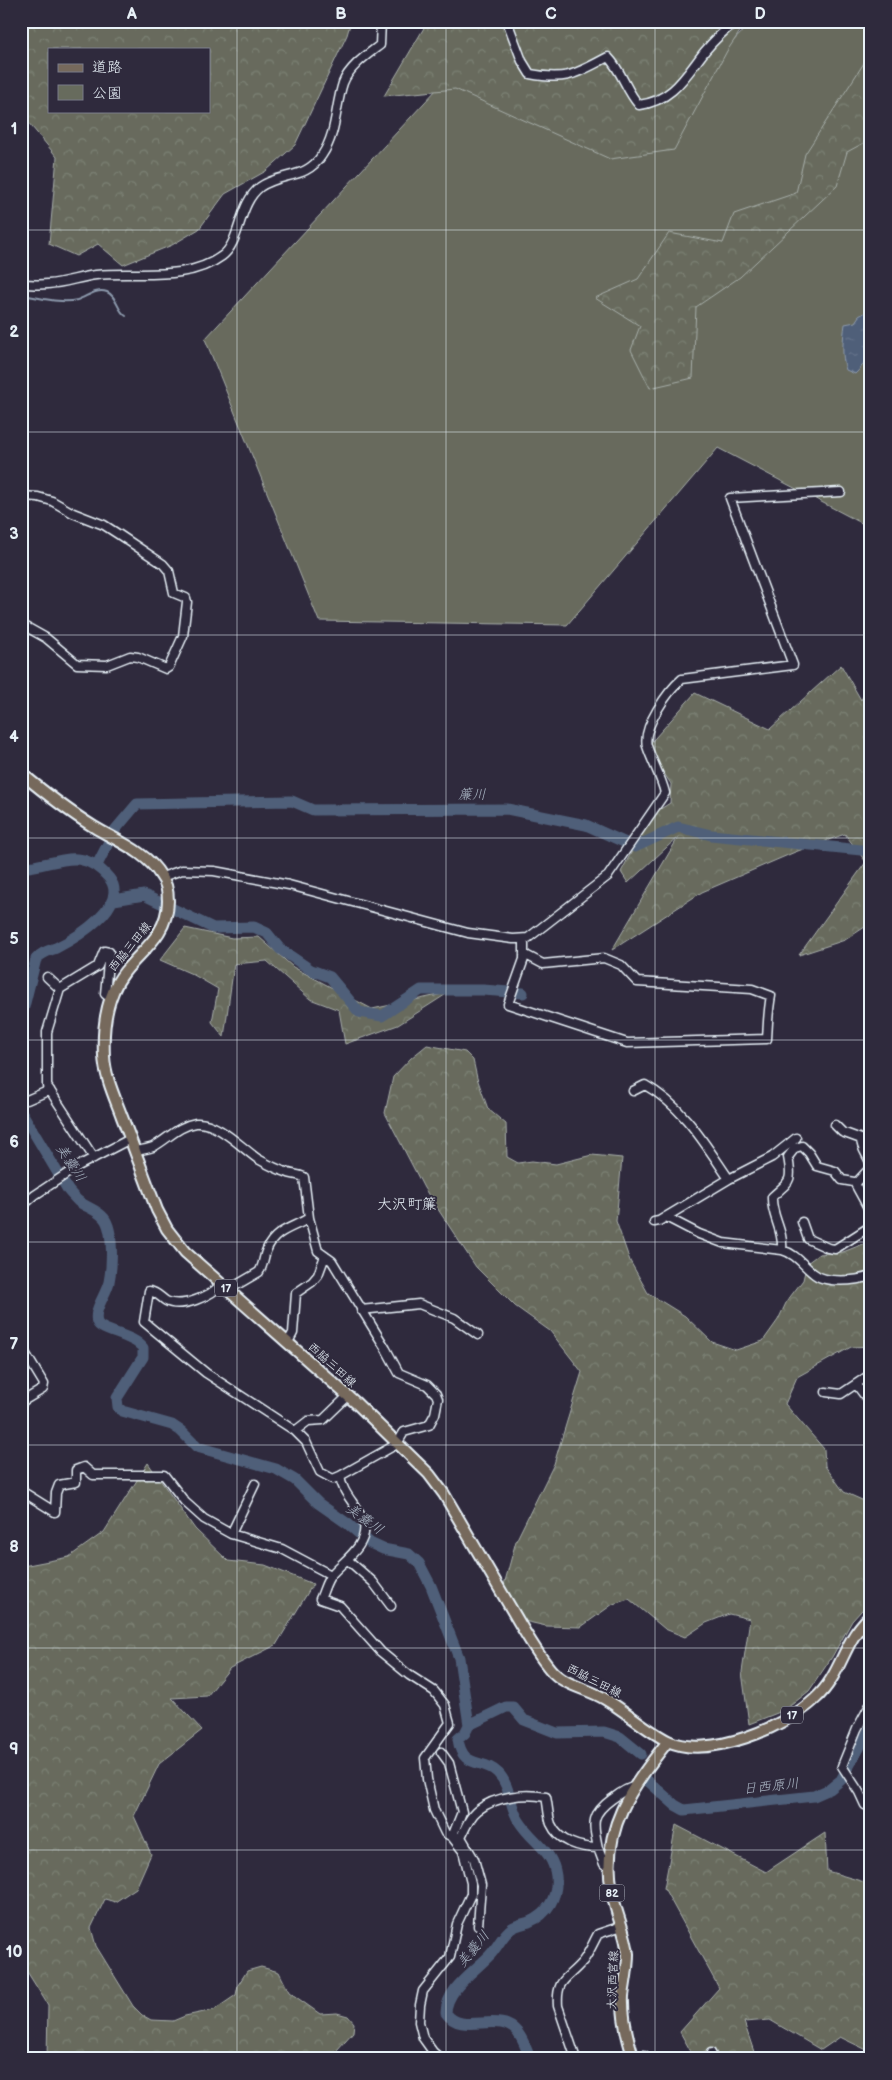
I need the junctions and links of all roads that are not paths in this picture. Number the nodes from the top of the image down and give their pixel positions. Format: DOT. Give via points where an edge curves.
graph roads {
  1 [pos="381,21"];
  2 [pos="507,21"];
  3 [pos="736,21"];
  4 [pos="21,284"];
  5 [pos="841,492"];
  6 [pos="21,496"];
  7 [pos="21,624"];
  8 [pos="21,773"];
  9 [pos="162,877"];
  10 [pos="524,939"];
  11 [pos="96,944"];
  12 [pos="104,951"];
  13 [pos="524,954"];
  14 [pos="48,977"];
  15 [pos="60,989"];
  16 [pos="111,999"];
  17 [pos="50,1090"];
  18 [pos="633,1091"];
  19 [pos="27,1100"];
  20 [pos="835,1125"];
  21 [pos="796,1138"];
  22 [pos="130,1139"];
  23 [pos="861,1139"];
  24 [pos="871,1140"];
  25 [pos="135,1151"];
  26 [pos="94,1158"];
  27 [pos="871,1166"];
  28 [pos="729,1179"];
  29 [pos="854,1182"];
  30 [pos="21,1207"];
  31 [pos="871,1213"];
  32 [pos="666,1217"];
  33 [pos="309,1218"];
  34 [pos="654,1222"];
  35 [pos="802,1222"];
  36 [pos="871,1226"];
  37 [pos="782,1250"];
  38 [pos="324,1256"];
  39 [pos="871,1276"];
  40 [pos="224,1287"];
  41 [pos="361,1310"];
  42 [pos="478,1335"];
  43 [pos="288,1342"];
  44 [pos="21,1346"];
  45 [pos="871,1374"];
  46 [pos="856,1384"];
  47 [pos="826,1392"];
  48 [pos="348,1396"];
  49 [pos="871,1404"];
  50 [pos="21,1405"];
  51 [pos="295,1431"];
  52 [pos="397,1444"];
  53 [pos="340,1476"];
  54 [pos="21,1484"];
  55 [pos="255,1484"];
  56 [pos="231,1534"];
  57 [pos="348,1560"];
  58 [pos="331,1575"];
  59 [pos="392,1606"];
  60 [pos="871,1615"];
  61 [pos="871,1703"];
  62 [pos="668,1741"];
  63 [pos="441,1752"];
  64 [pos="633,1787"];
  65 [pos="865,1805"];
  66 [pos="452,1837"];
  67 [pos="461,1837"];
  68 [pos="598,1848"];
  69 [pos="609,1867"];
  70 [pos="478,1926"];
  71 [pos="622,1926"];
  72 [pos="634,2057"];
  73 [pos="441,2059"];
  74 [pos="576,2059"];
  75 [pos="650,2059"];
  1 -- 4 [label="street" via="380,45 351,69 344,82 337,119 322,155 308,170 272,181 250,197 229,250 222,256 188,271 97,275 47,284"];
  2 -- 3 [label="street" via="530,74 563,78 608,58 615,64 639,105 653,104 666,96"];
  5 -- 10 [label="street" via="730,498 793,666 682,679 675,685 657,711 647,735 647,744 662,777 665,793 608,876"];
  6 -- 7 [label="street" via="38,497 104,525 163,564 170,571 174,592 186,598 187,602 183,636 166,669 130,656 107,665 77,664 46,638"];
  8 -- 9 [label="main road, 西脇三田線 / 17" via="62,806 138,853"];
  9 -- 10 [label="street" via="182,870 214,871 289,885 468,933"];
  9 -- 16 [label="main road, 西脇三田線 / 17" via="168,897 164,926 131,963"];
  10 -- 13 [label="street"];
  11 -- 12 [label="street"];
  12 -- 15 [label="street" via="98,966"];
  12 -- 16 [label="street" via="108,952 105,994"];
  13 -- 13 [label="street" via="543,964 604,958 621,965 637,982 752,989 771,996 767,1038 627,1043 508,1004"];
  14 -- 15 [label="street"];
  15 -- 17 [label="street" via="48,1032 47,1086"];
  16 -- 22 [label="main road, 西脇三田線 / 17" via="104,1057"];
  17 -- 19 [label="street"];
  17 -- 26 [label="street"];
  18 -- 28 [label="street" via="645,1085 664,1097 692,1124"];
  20 -- 23 [label="street" via="842,1132"];
  21 -- 28 [label="street" via="772,1157"];
  22 -- 25 [label="main road, 西脇三田線 / 17"];
  22 -- 26 [label="street"];
  23 -- 24 [label="street"];
  23 -- 27 [label="street"];
  25 -- 33 [label="street" via="152,1147 180,1128 208,1124 278,1170 304,1177"];
  25 -- 40 [label="main road, 西脇三田線 / 17" via="167,1229 185,1252"];
  26 -- 30 [label="street" via="40,1191"];
  27 -- 29 [label="street"];
  28 -- 32 [label="street"];
  29 -- 31 [label="street"];
  29 -- 37 [label="street" via="842,1180 835,1171 818,1166 802,1146 795,1148 788,1158 790,1177 783,1189 772,1197 783,1238"];
  32 -- 34 [label="street"];
  32 -- 37 [label="street" via="723,1243"];
  33 -- 38 [label="street" via="315,1245"];
  33 -- 40 [label="street" via="276,1234 266,1250 259,1272"];
  35 -- 36 [label="street" via="808,1239 828,1248 835,1248"];
  37 -- 39 [label="street" via="791,1253 820,1278 837,1280"];
  38 -- 41 [label="street" via="332,1261"];
  38 -- 43 [label="street" via="318,1275 296,1293 293,1333"];
  40 -- 43 [label="main road, 西脇三田線 / 17"];
  40 -- 51 [label="street" via="187,1302 168,1302 149,1291 144,1322 206,1373"];
  41 -- 42 [label="street" via="419,1304 454,1318"];
  41 -- 52 [label="street" via="399,1372 427,1385 438,1399 429,1425 404,1432"];
  43 -- 48 [label="main road, 西脇三田線 / 17"];
  44 -- 50 [label="street" via="44,1384 43,1389"];
  45 -- 46 [label="street"];
  46 -- 47 [label="street" via="841,1394"];
  46 -- 49 [label="street"];
  48 -- 51 [label="street" via="323,1420 308,1421"];
  48 -- 52 [label="main road, 西脇三田線 / 17"];
  51 -- 53 [label="street" via="306,1442 320,1472 333,1479"];
  52 -- 53 [label="street"];
  52 -- 62 [label="main road, 西脇三田線 / 17" via="429,1474 444,1494 525,1633 558,1678 604,1698"];
  53 -- 57 [label="street" via="341,1485 364,1522 362,1538"];
  54 -- 56 [label="street" via="23,1492 55,1512 59,1485 76,1482 76,1470 84,1467 93,1475 164,1475 185,1502 204,1519"];
  55 -- 56 [label="street"];
  56 -- 58 [label="street" via="282,1549"];
  57 -- 58 [label="street"];
  57 -- 59 [label="street" via="373,1582"];
  58 -- 66 [label="street" via="320,1598 340,1606 381,1652 434,1691 445,1705 450,1723 425,1758 434,1810 445,1833"];
  60 -- 62 [label="main road, 西脇三田線 / 17" via="853,1638 823,1691 804,1708 763,1730 730,1742 688,1746"];
  61 -- 65 [label="street" via="842,1766"];
  62 -- 64 [label="main road, 大沢西宮線 / 82"];
  63 -- 66 [label="street" via="449,1763 462,1812"];
  64 -- 68 [label="street" via="602,1807 596,1815 594,1827"];
  64 -- 69 [label="main road, 大沢西宮線 / 82" via="615,1828"];
  66 -- 67 [label="street"];
  66 -- 73 [label="street" via="467,1862 470,1894 457,1924 450,1957 423,1991 419,2022 423,2038"];
  67 -- 68 [label="street" via="477,1810 501,1799 546,1797 551,1824 566,1841"];
  67 -- 70 [label="street" via="474,1859 481,1885"];
  68 -- 69 [label="street" via="604,1864"];
  69 -- 71 [label="main road, 大沢西宮線 / 82" via="612,1895"];
  71 -- 72 [label="main road, 大沢西宮線 / 82" via="628,1964 623,1997 624,2018"];
  71 -- 74 [label="street" via="598,1934 584,1960 561,1982 558,2006"];
  72 -- 75 [label="street"];
}
